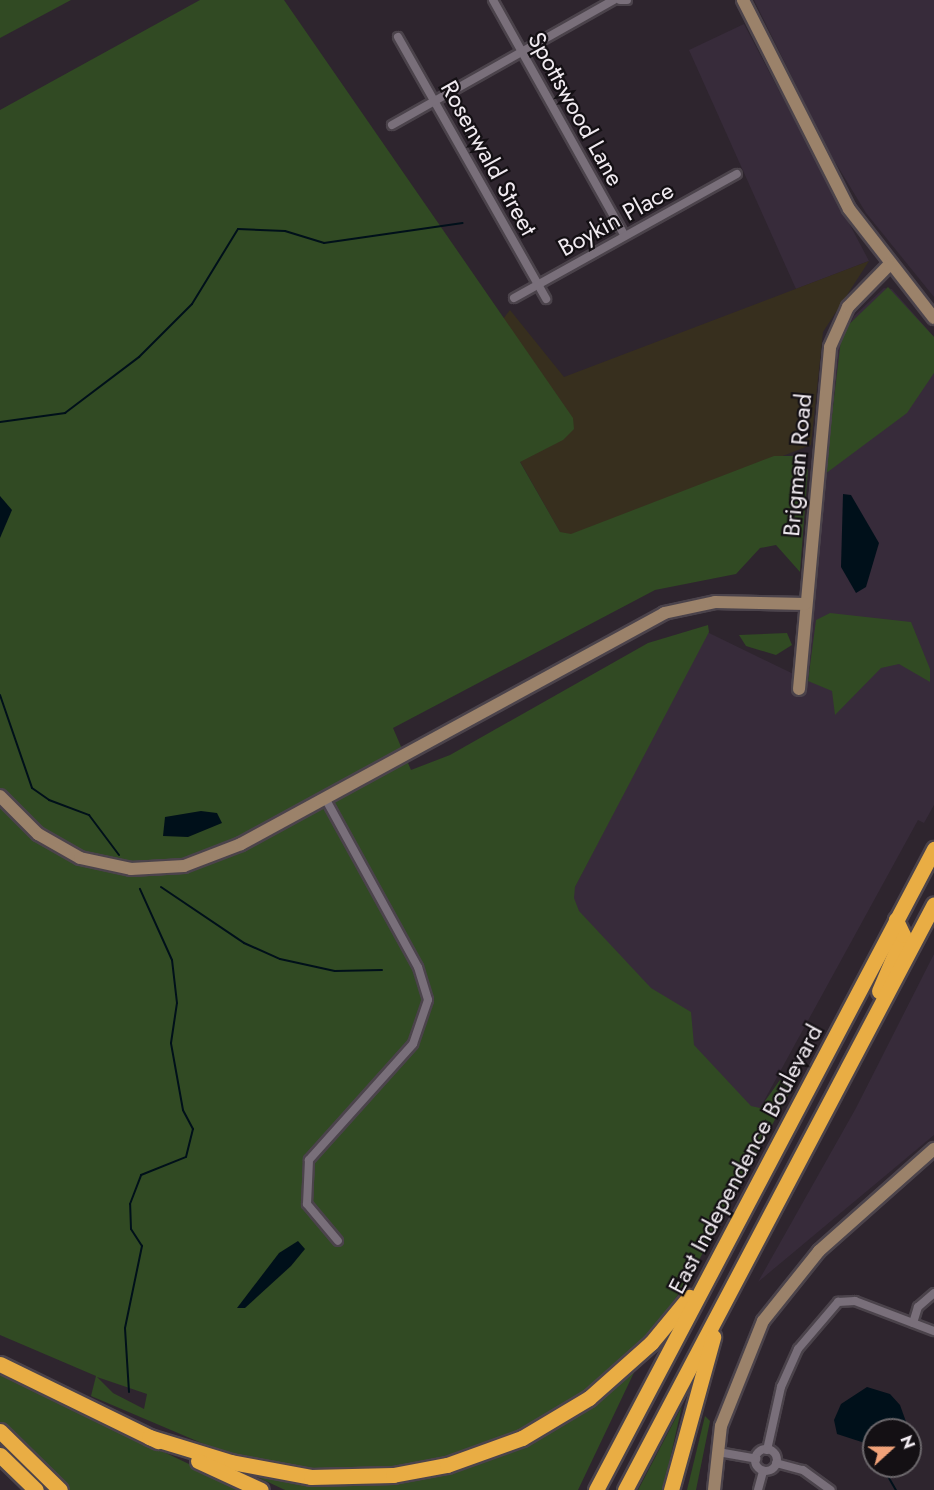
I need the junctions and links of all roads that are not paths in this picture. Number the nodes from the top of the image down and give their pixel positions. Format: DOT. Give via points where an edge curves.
graph roads {
  1 [pos="493,0"];
  2 [pos="614,0"];
  3 [pos="620,0"];
  4 [pos="627,0"];
  5 [pos="743,0"];
  6 [pos="398,37"];
  7 [pos="522,52"];
  8 [pos="435,102"];
  9 [pos="392,125"];
  10 [pos="736,174"];
  11 [pos="625,236"];
  12 [pos="889,265"];
  13 [pos="538,285"];
  14 [pos="514,298"];
  15 [pos="546,299"];
  16 [pos="934,318"];
  17 [pos="805,604"];
  18 [pos="799,689"];
  19 [pos="0,796"];
  20 [pos="325,798"];
  21 [pos="934,849"];
  22 [pos="934,904"];
  23 [pos="896,920"];
  24 [pos="864,1036"];
  25 [pos="934,1149"];
  26 [pos="338,1241"];
  27 [pos="716,1262"];
  28 [pos="934,1293"];
  29 [pos="727,1296"];
  30 [pos="914,1323"];
  31 [pos="934,1330"];
  32 [pos="0,1364"];
  33 [pos="0,1431"];
  34 [pos="149,1437"];
  35 [pos="768,1450"];
  36 [pos="718,1452"];
  37 [pos="0,1455"];
  38 [pos="756,1459"];
  39 [pos="777,1463"];
  40 [pos="763,1471"];
  41 [pos="36,1490"];
  42 [pos="60,1490"];
  43 [pos="261,1490"];
  44 [pos="596,1490"];
  45 [pos="625,1490"];
  46 [pos="671,1490"];
  47 [pos="714,1490"];
  48 [pos="758,1490"];
  49 [pos="831,1490"];
  1 -- 7 [label="street, Spottswood Lane"];
  2 -- 7 [label="street"];
  3 -- 4 [label="street"];
  5 -- 12 [label="street" via="833,183"];
  6 -- 8 [label="street, Rosenwald Street"];
  7 -- 8 [label="street"];
  7 -- 11 [label="street, Spottswood Lane"];
  8 -- 9 [label="street"];
  8 -- 13 [label="street, Rosenwald Street"];
  10 -- 11 [label="street, Boykin Place"];
  11 -- 13 [label="street, Boykin Place"];
  12 -- 16 [label="street"];
  12 -- 17 [label="street, Brigman Road" via="848,307 830,347"];
  13 -- 14 [label="street, Boykin Place"];
  13 -- 15 [label="street, Rosenwald Street"];
  17 -- 18 [label="street, Brigman Road"];
  17 -- 20 [label="street" via="715,602 664,613"];
  19 -- 20 [label="street" via="31,828 68,852 142,870 205,860"];
  20 -- 26 [label="street" via="418,967 428,1000 413,1044 309,1160 307,1204"];
  21 -- 23 [label="highway, East Independence Boulevard"];
  22 -- 24 [label="highway, East Independence Boulevard"];
  23 -- 24 [label="highway" via="901,940"];
  23 -- 27 [label="highway, East Independence Boulevard"];
  24 -- 29 [label="highway, East Independence Boulevard"];
  25 -- 36 [label="street" via="794,1277 763,1322 731,1393"];
  27 -- 34 [label="highway" via="669,1323 612,1381 545,1426 472,1458 393,1475 311,1477 258,1469"];
  27 -- 44 [label="highway, East Independence Boulevard"];
  28 -- 30 [label="street" via="918,1307"];
  29 -- 45 [label="highway, East Independence Boulevard"];
  29 -- 46 [label="highway" via="688,1414"];
  30 -- 31 [label="street"];
  30 -- 35 [label="street" via="855,1301 838,1302 823,1314 781,1387"];
  32 -- 34 [label="highway"];
  33 -- 42 [label="highway"];
  34 -- 43 [label="highway"];
  35 -- 38 [label="street"];
  35 -- 39 [label="street"];
  36 -- 38 [label="street"];
  36 -- 47 [label="street"];
  37 -- 41 [label="highway"];
  38 -- 40 [label="street"];
  39 -- 40 [label="street"];
  39 -- 49 [label="street" via="803,1470"];
  40 -- 48 [label="street"];
}
